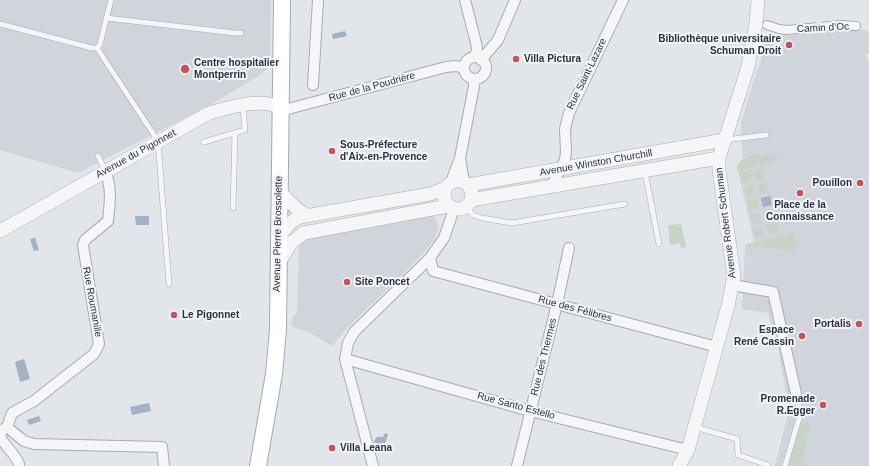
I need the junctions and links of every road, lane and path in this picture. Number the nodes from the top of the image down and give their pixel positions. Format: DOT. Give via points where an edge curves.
graph roads {
  1 [pos="111,0"];
  2 [pos="282,0"];
  3 [pos="320,0"];
  4 [pos="465,0"];
  5 [pos="515,0"];
  6 [pos="623,0"];
  7 [pos="758,0"];
  8 [pos="106,18"];
  9 [pos="0,24"];
  10 [pos="767,25"];
  11 [pos="856,26"];
  12 [pos="241,33"];
  13 [pos="96,48"];
  14 [pos="478,58"];
  15 [pos="464,68"];
  16 [pos="474,79"];
  17 [pos="313,85"];
  18 [pos="243,104"];
  19 [pos="280,107"];
  20 [pos="235,133"];
  21 [pos="766,135"];
  22 [pos="724,140"];
  23 [pos="158,141"];
  24 [pos="204,142"];
  25 [pos="566,152"];
  26 [pos="98,156"];
  27 [pos="719,158"];
  28 [pos="582,165"];
  29 [pos="562,169"];
  30 [pos="105,170"];
  31 [pos="645,171"];
  32 [pos="457,184"];
  33 [pos="551,187"];
  34 [pos="279,191"];
  35 [pos="625,204"];
  36 [pos="460,205"];
  37 [pos="233,208"];
  38 [pos="308,216"];
  39 [pos="0,231"];
  40 [pos="283,231"];
  41 [pos="304,233"];
  42 [pos="659,244"];
  43 [pos="569,248"];
  44 [pos="430,258"];
  45 [pos="278,264"];
  46 [pos="433,272"];
  47 [pos="414,274"];
  48 [pos="169,284"];
  49 [pos="732,285"];
  50 [pos="557,304"];
  51 [pos="717,347"];
  52 [pos="345,359"];
  53 [pos="797,398"];
  54 [pos="530,411"];
  55 [pos="7,427"];
  56 [pos="694,427"];
  57 [pos="688,450"];
  58 [pos="21,465"];
  59 [pos="768,465"];
  60 [pos="164,466"];
  61 [pos="258,466"];
  62 [pos="373,466"];
  63 [pos="517,466"];
  64 [pos="679,466"];
  65 [pos="785,466"];
  1 -- 8 [label="lane"];
  2 -- 19 [label="main road, Avenue Pierre Brossolette"];
  3 -- 17 [label="street"];
  4 -- 14 [label="street"];
  5 -- 14 [label="street" via="498,40"];
  6 -- 25 [label="street, Rue Saint-Lazare" via="569,113 565,129"];
  7 -- 22 [label="street, Avenue Robert Schuman" via="748,67"];
  8 -- 12 [label="lane"];
  8 -- 13 [label="lane" via="100,44"];
  9 -- 13 [label="lane"];
  10 -- 11 [label="street, Camin d’Oc" via="786,30"];
  13 -- 23 [label="lane"];
  14 -- 15 [label="street" via="466,61"];
  14 -- 16 [label="street" via="485,65 485,72 481,78"];
  15 -- 16 [label="street" via="465,74"];
  15 -- 19 [label="street, Rue de la Poudrière" via="446,67 288,109"];
  16 -- 32 [label="street"];
  18 -- 19 [label="street, Avenue du Pigonnet" via="260,103"];
  18 -- 20 [label="lane" via="245,130"];
  18 -- 23 [label="street, Avenue du Pigonnet" via="209,113"];
  19 -- 34 [label="main road, Avenue Pierre Brossolette"];
  20 -- 24 [label="lane"];
  20 -- 37 [label="lane"];
  21 -- 22 [label="lane"];
  22 -- 27 [label="street, Avenue Robert Schuman"];
  22 -- 28 [label="street, Avenue Winston Churchill"];
  23 -- 30 [label="street, Avenue du Pigonnet"];
  23 -- 48 [label="lane"];
  25 -- 28 [label="street"];
  25 -- 29 [label="street, Rue Saint-Lazare"];
  26 -- 30 [label="lane"];
  27 -- 31 [label="street, Avenue Winston Churchill"];
  27 -- 49 [label="street, Avenue Robert Schuman" via="734,276"];
  28 -- 29 [label="street, Avenue Winston Churchill"];
  29 -- 32 [label="street, Avenue Winston Churchill"];
  29 -- 33 [label="street, Rue Saint-Lazare"];
  30 -- 39 [label="street, Avenue du Pigonnet"];
  30 -- 55 [label="street, Rue Roumanille" via="110,181 111,197 108,221 85,240 83,245 99,344 94,354 34,401 12,414"];
  31 -- 33 [label="street, Avenue Winston Churchill"];
  31 -- 42 [label="lane"];
  32 -- 36 [label="street" via="471,190"];
  32 -- 36 [label="street" via="444,197"];
  32 -- 38 [label="street, Avenue Winston Churchill" via="430,194"];
  33 -- 36 [label="street, Avenue Winston Churchill"];
  34 -- 38 [label="street"];
  34 -- 40 [label="main road, Avenue Pierre Brossolette"];
  35 -- 36 [label="lane" via="512,223 473,215"];
  36 -- 41 [label="street, Avenue Winston Churchill"];
  36 -- 44 [label="street" via="444,238"];
  38 -- 40 [label="street, Avenue Winston Churchill" via="295,219"];
  40 -- 41 [label="street"];
  40 -- 45 [label="main road, Avenue Pierre Brossolette"];
  41 -- 45 [label="street" via="292,242"];
  43 -- 50 [label="street, Rue des Thermes"];
  44 -- 46 [label="street"];
  44 -- 47 [label="street"];
  45 -- 61 [label="main road, Avenue Pierre Brossolette" via="278,330 274,374"];
  46 -- 47 [label="street, Rue des Félibres"];
  46 -- 50 [label="street, Rue des Félibres"];
  47 -- 52 [label="street" via="354,332 348,343"];
  49 -- 51 [label="street, Avenue Robert Schuman"];
  49 -- 53 [label="street" via="773,292"];
  50 -- 51 [label="street, Rue des Félibres"];
  50 -- 54 [label="street, Rue des Thermes"];
  51 -- 56 [label="street, Avenue Robert Schuman"];
  52 -- 54 [label="street, Rue Santo Estello"];
  52 -- 62 [label="street"];
  53 -- 65 [label="lane" via="800,415"];
  54 -- 57 [label="street, Rue Santo Estello"];
  54 -- 63 [label="street, Rue des Thermes"];
  55 -- 58 [label="street, Rue Roumanille" via="2,430 0,437"];
  55 -- 60 [label="street" via="34,444 162,447"];
  56 -- 57 [label="street, Avenue Robert Schuman"];
  56 -- 59 [label="lane" via="737,439 738,455"];
  57 -- 64 [label="street, Avenue Robert Schuman"];
}
